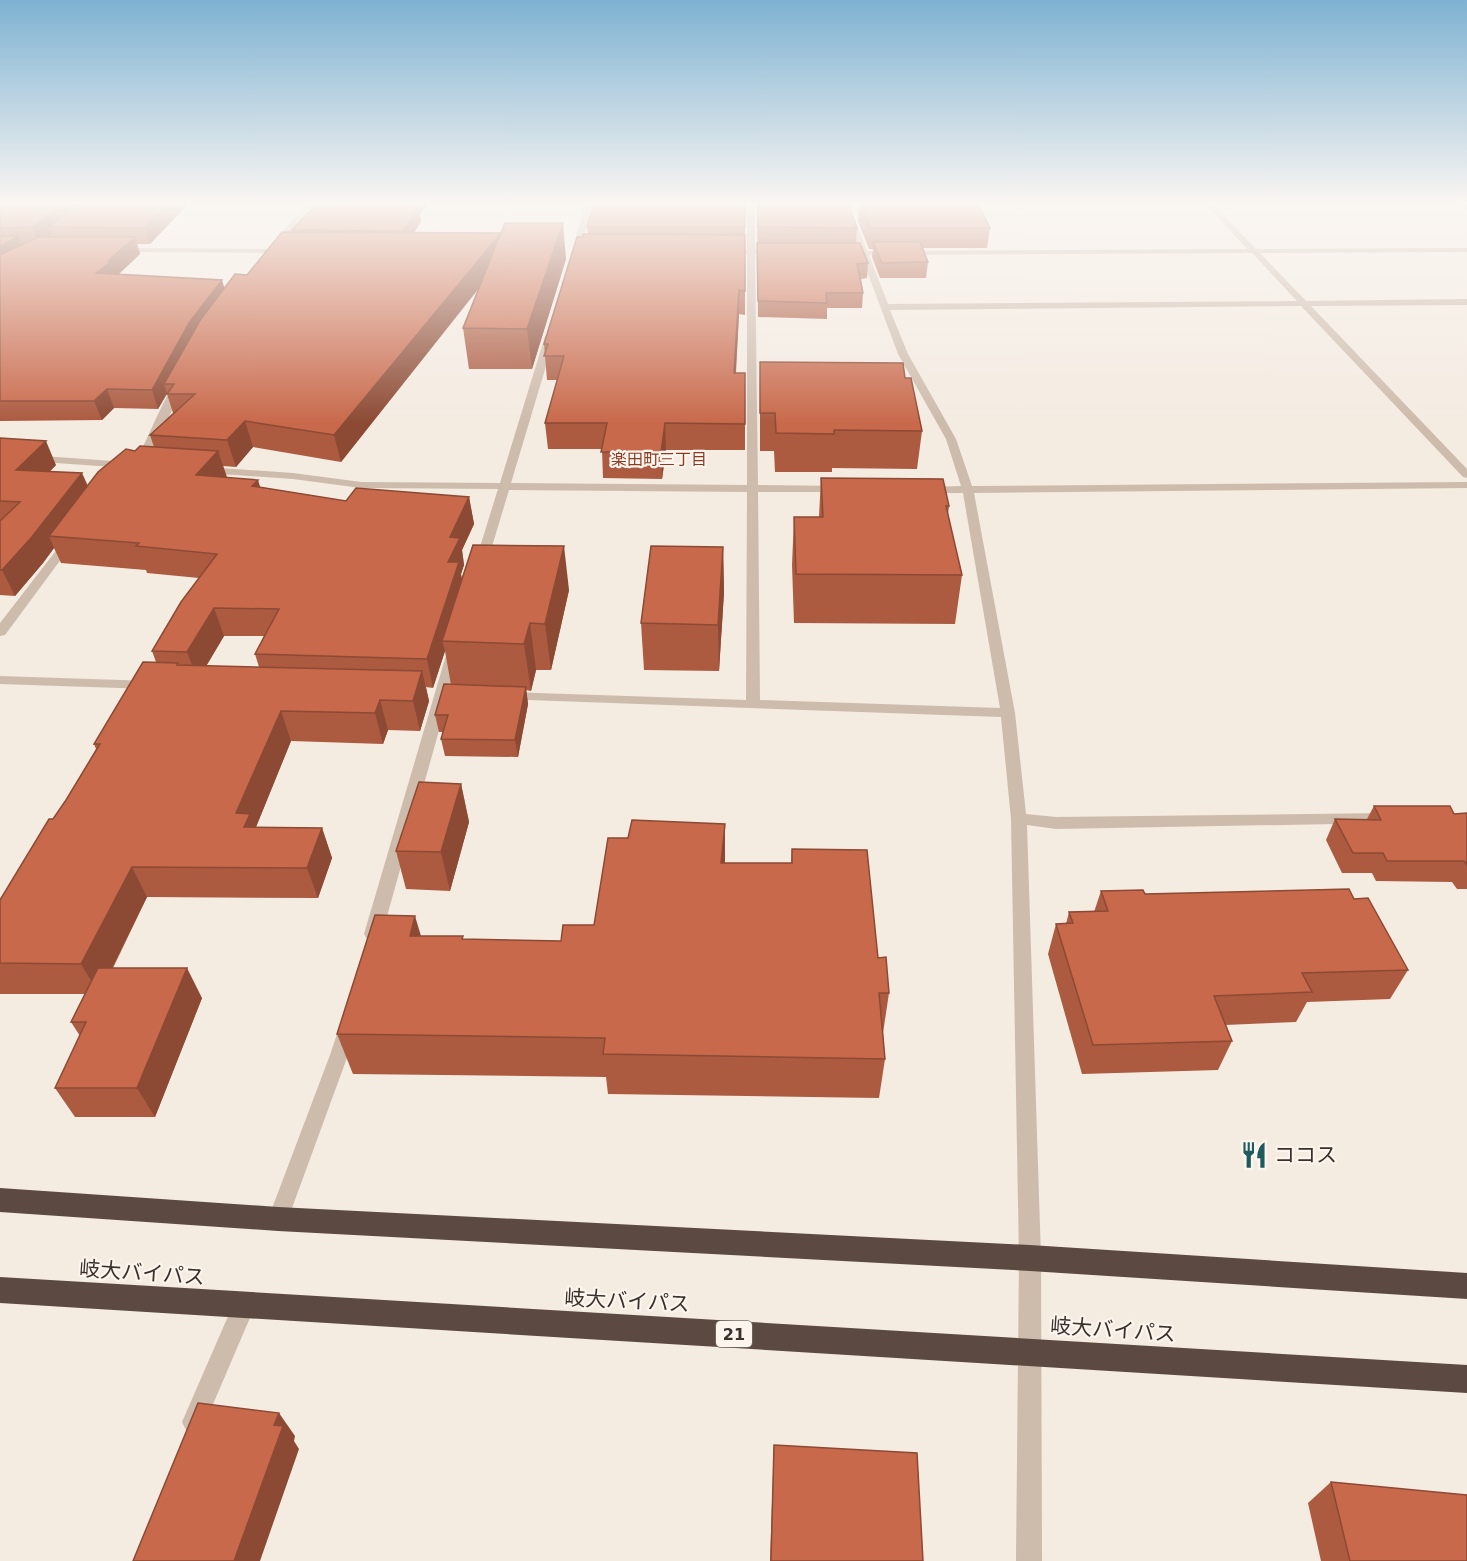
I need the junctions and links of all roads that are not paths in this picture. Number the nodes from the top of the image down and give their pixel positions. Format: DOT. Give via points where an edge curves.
graph roads {
  1 [pos="750,277"];
  2 [pos="873,277"];
  3 [pos="1278,277"];
  4 [pos="1467,302"];
  5 [pos="1303,303"];
  6 [pos="884,307"];
  7 [pos="552,330"];
  8 [pos="185,373"];
  9 [pos="0,456"];
  10 [pos="144,466"];
  11 [pos="198,470"];
  12 [pos="1467,475"];
  13 [pos="122,479"];
  14 [pos="1467,485"];
  15 [pos="504,487"];
  16 [pos="752,489"];
  17 [pos="848,489"];
  18 [pos="920,490"];
  19 [pos="968,490"];
  20 [pos="80,526"];
  21 [pos="477,574"];
  22 [pos="0,632"];
  23 [pos="458,639"];
  24 [pos="0,680"];
  25 [pos="167,685"];
  26 [pos="489,695"];
  27 [pos="753,704"];
  28 [pos="1008,713"];
  29 [pos="1408,818"];
  30 [pos="1019,819"];
  31 [pos="368,953"];
  32 [pos="351,1010"];
  33 [pos="0,1200"];
  34 [pos="278,1219"];
  35 [pos="1030,1258"];
  36 [pos="1467,1286"];
  37 [pos="0,1290"];
  38 [pos="244,1306"];
  39 [pos="1029,1351"];
  40 [pos="1467,1379"];
  41 [pos="185,1442"];
  42 [pos="1029,1561"];
  1 -- 16 [label="street"];
  2 -- 6 [label="street"];
  3 -- 5 [label="street"];
  4 -- 5 [label="street"];
  5 -- 6 [label="street"];
  5 -- 12 [label="street"];
  6 -- 19 [label="street" via="903,354 951,440"];
  7 -- 15 [label="street"];
  8 -- 10 [label="street" via="164,413"];
  9 -- 10 [label="street"];
  10 -- 13 [label="street"];
  11 -- 15 [label="street" via="361,485"];
  14 -- 19 [label="street"];
  15 -- 16 [label="street"];
  15 -- 21 [label="street"];
  16 -- 17 [label="street"];
  16 -- 27 [label="street"];
  18 -- 19 [label="street"];
  19 -- 28 [label="street"];
  20 -- 22 [label="street"];
  23 -- 31 [label="street"];
  24 -- 25 [label="street"];
  26 -- 27 [label="street"];
  27 -- 28 [label="street"];
  28 -- 30 [label="street"];
  29 -- 30 [label="street" via="1056,823"];
  30 -- 35 [label="street"];
  32 -- 34 [label="street" via="339,1055"];
  33 -- 34 [label="highway"];
  34 -- 35 [label="highway"];
  35 -- 36 [label="highway"];
  35 -- 39 [label="street"];
  37 -- 38 [label="highway, 岐大バイパス / 21"];
  38 -- 39 [label="highway, 岐大バイパス / 21"];
  38 -- 41 [label="street"];
  39 -- 40 [label="highway, 岐大バイパス / 21"];
  39 -- 42 [label="street"];
}
